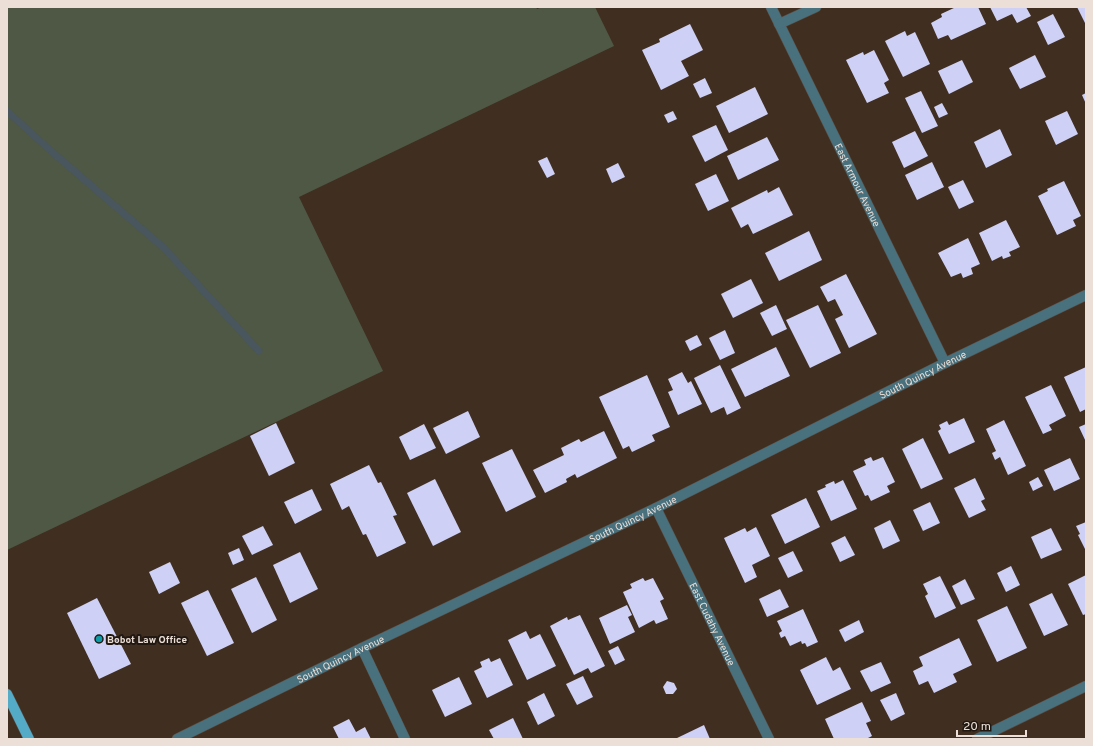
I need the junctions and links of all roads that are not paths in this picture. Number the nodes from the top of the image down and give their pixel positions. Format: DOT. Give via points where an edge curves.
graph roads {
  1 [pos="771,7"];
  2 [pos="816,7"];
  3 [pos="779,24"];
  4 [pos="1086,295"];
  5 [pos="945,363"];
  6 [pos="656,508"];
  7 [pos="362,648"];
  8 [pos="1086,686"];
  9 [pos="7,694"];
  10 [pos="29,739"];
  11 [pos="177,739"];
  12 [pos="405,739"];
  13 [pos="769,739"];
  14 [pos="977,739"];
  1 -- 3 [label="street, East Armour Avenue"];
  2 -- 3 [label="street"];
  3 -- 5 [label="street, East Armour Avenue"];
  4 -- 5 [label="street, South Quincy Avenue"];
  5 -- 6 [label="street, South Quincy Avenue"];
  6 -- 7 [label="street, South Quincy Avenue"];
  6 -- 13 [label="street, East Cudahy Avenue"];
  7 -- 11 [label="street, South Quincy Avenue"];
  7 -- 12 [label="street"];
  8 -- 14 [label="street"];
  9 -- 10 [label="main road"];
}
